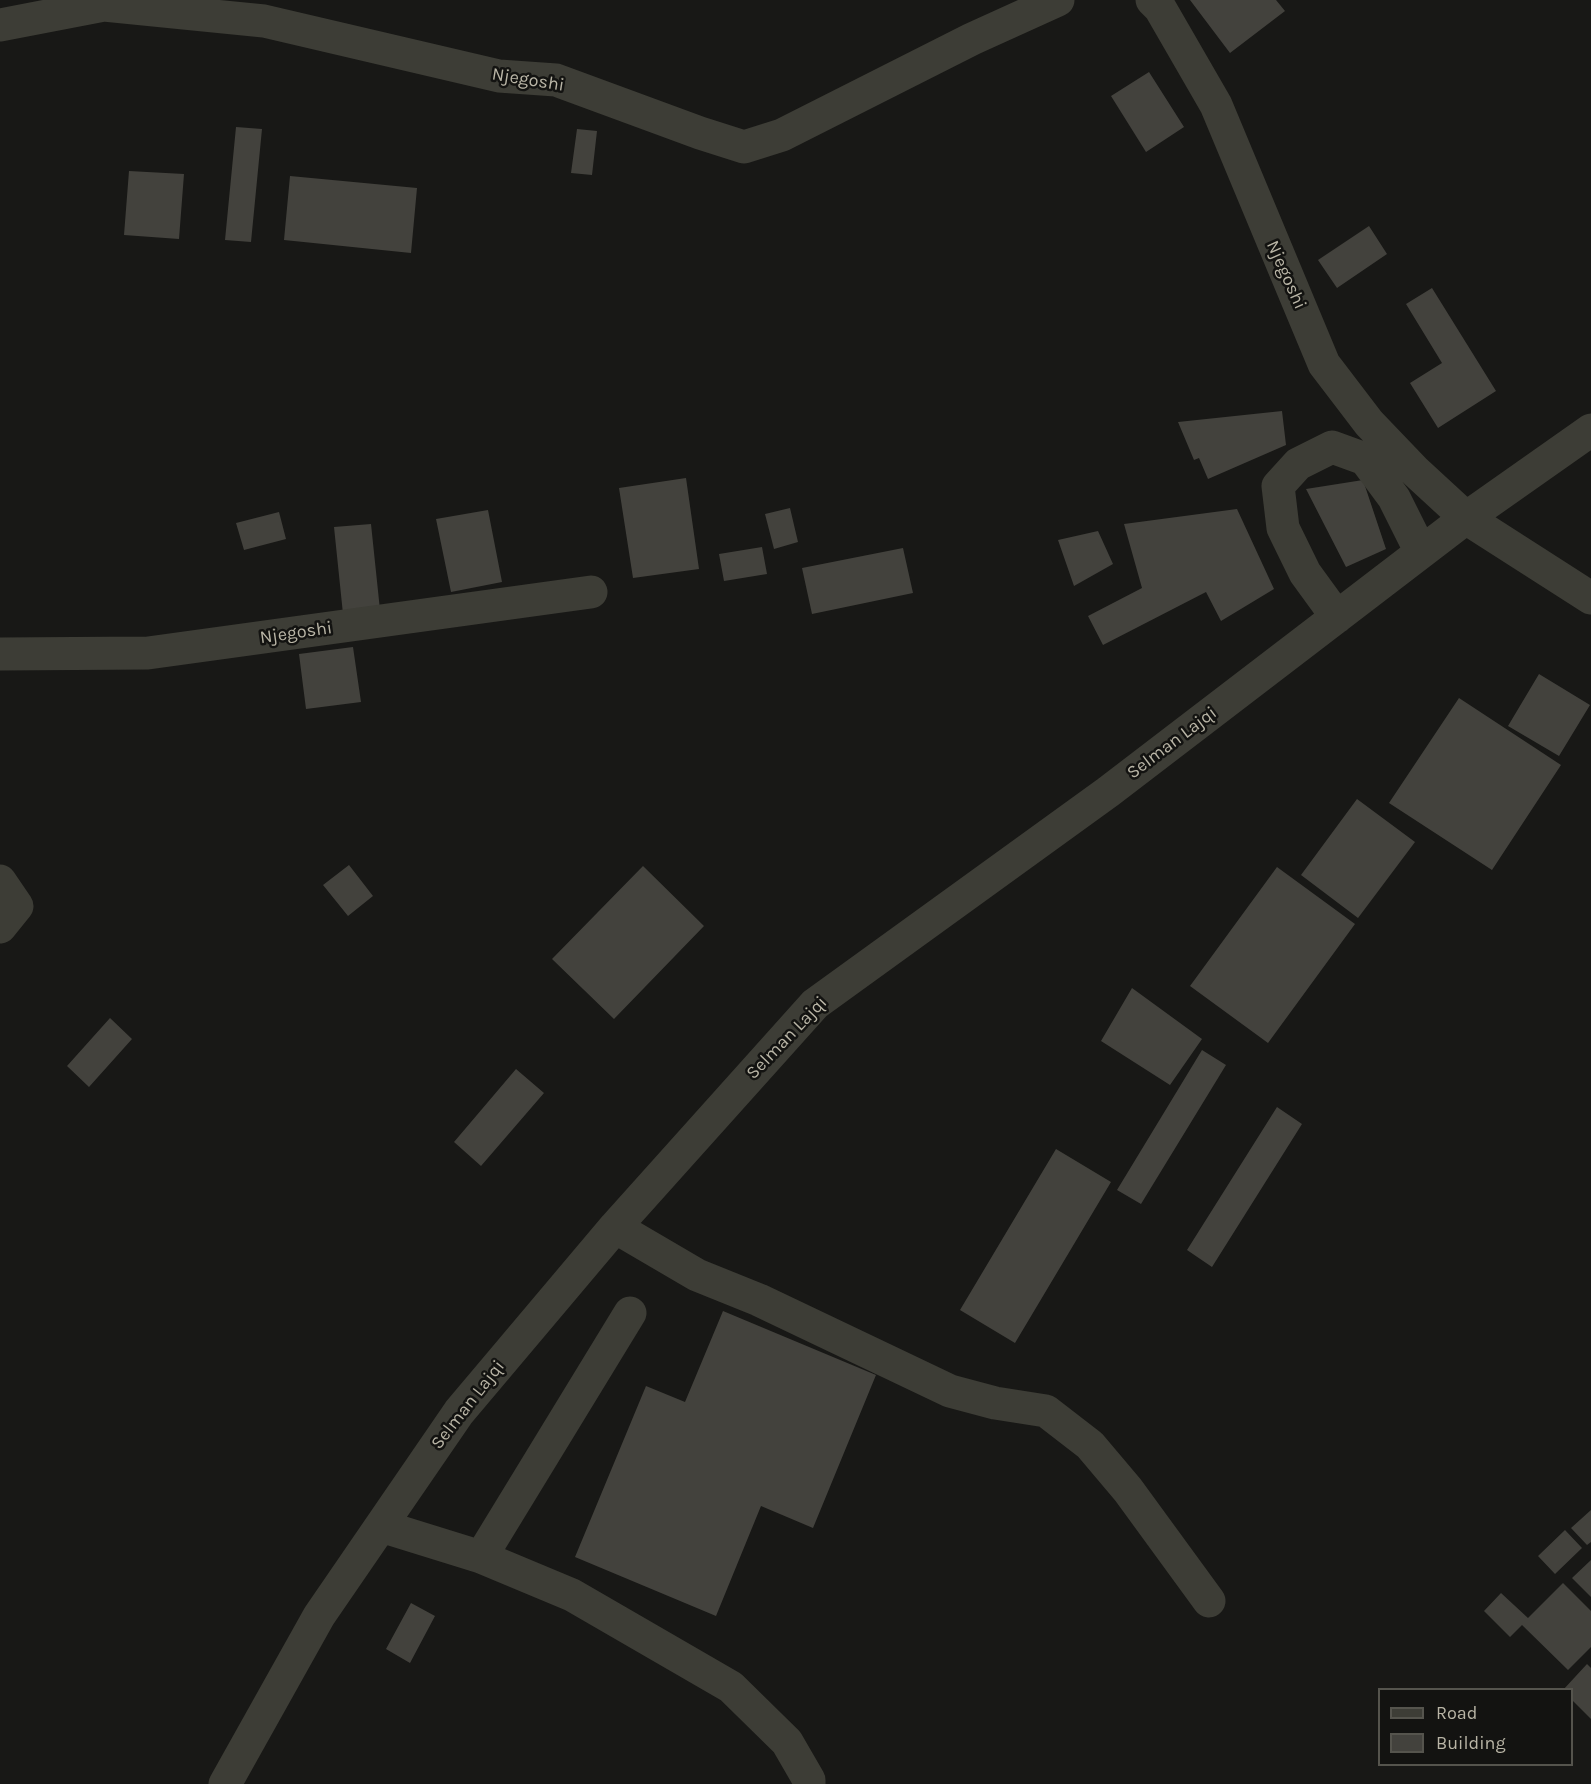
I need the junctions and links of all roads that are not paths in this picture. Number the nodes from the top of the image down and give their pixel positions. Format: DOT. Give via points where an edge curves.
graph roads {
  1 [pos="1058,0"];
  2 [pos="1152,0"];
  3 [pos="257,10"];
  4 [pos="0,25"];
  5 [pos="1591,430"];
  6 [pos="1466,518"];
  7 [pos="1421,552"];
  8 [pos="591,592"];
  9 [pos="1591,598"];
  10 [pos="1337,617"];
  11 [pos="0,654"];
  12 [pos="0,880"];
  13 [pos="0,927"];
  14 [pos="615,1227"];
  15 [pos="630,1313"];
  16 [pos="381,1526"];
  17 [pos="481,1557"];
  18 [pos="1209,1601"];
  19 [pos="225,1784"];
  20 [pos="808,1784"];
  1 -- 3 [label="street, Njegoshi" via="782,135 744,147 556,80 499,76"];
  2 -- 6 [label="street, Njegoshi" via="1216,105 1324,364 1369,423"];
  3 -- 4 [label="street, Njegoshi" via="104,4"];
  5 -- 6 [label="street, Selman Lajqi"];
  6 -- 7 [label="street, Selman Lajqi"];
  6 -- 9 [label="street, Njegoshi"];
  7 -- 10 [label="street, Selman Lajqi"];
  7 -- 10 [label="street" via="1394,498 1365,459 1332,447 1298,464 1278,486 1283,528 1305,573"];
  8 -- 11 [label="street, Njegoshi" via="148,653"];
  10 -- 14 [label="street, Selman Lajqi" via="1108,792 815,1004"];
  12 -- 13 [label="street" via="17,906"];
  14 -- 16 [label="street, Selman Lajqi" via="459,1412"];
  14 -- 18 [label="street" via="697,1275 759,1300 950,1391 1046,1411 1090,1445"];
  15 -- 17 [label="street"];
  16 -- 17 [label="street"];
  16 -- 19 [label="street, Selman Lajqi" via="319,1616"];
  17 -- 20 [label="street" via="572,1595 731,1687 787,1742"];
}
